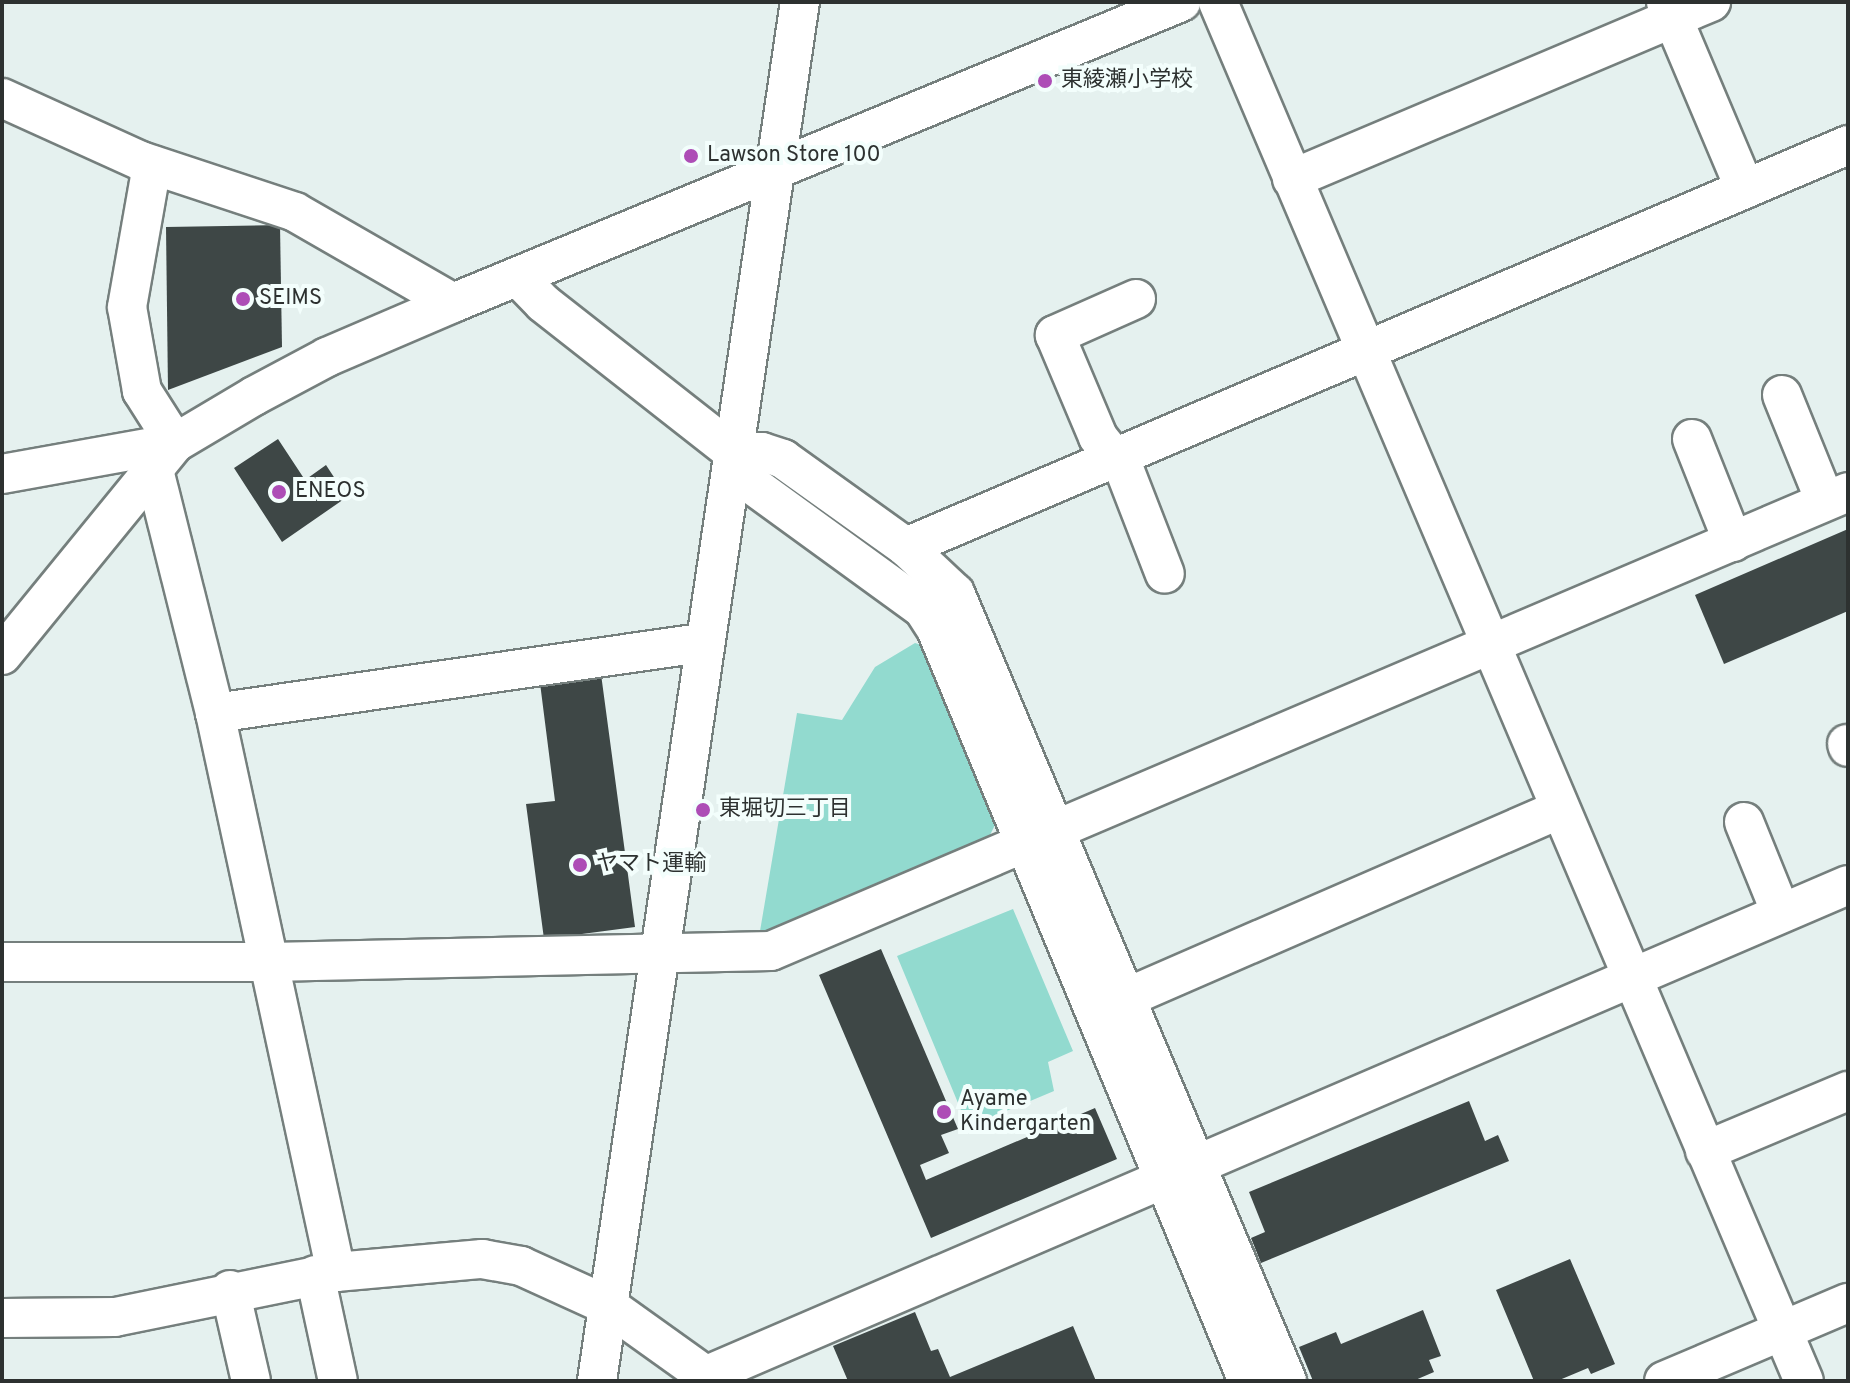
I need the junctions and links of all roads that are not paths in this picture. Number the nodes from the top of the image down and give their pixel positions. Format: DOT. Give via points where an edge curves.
graph roads {
  1 [pos="800,2"];
  2 [pos="1181,2"];
  3 [pos="1218,2"];
  4 [pos="1711,2"];
  5 [pos="1669,10"];
  6 [pos="2,98"];
  7 [pos="1848,145"];
  8 [pos="152,165"];
  9 [pos="776,171"];
  10 [pos="1292,179"];
  11 [pos="1745,189"];
  12 [pos="518,277"];
  13 [pos="1136,299"];
  14 [pos="453,303"];
  15 [pos="1365,350"];
  16 [pos="1782,395"];
  17 [pos="1692,439"];
  18 [pos="733,452"];
  19 [pos="164,457"];
  20 [pos="1112,458"];
  21 [pos="2,474"];
  22 [pos="1837,497"];
  23 [pos="1733,542"];
  24 [pos="906,547"];
  25 [pos="1165,574"];
  26 [pos="705,642"];
  27 [pos="1490,645"];
  28 [pos="2,655"];
  29 [pos="215,713"];
  30 [pos="1557,810"];
  31 [pos="1744,822"];
  32 [pos="1058,829"];
  33 [pos="1022,844"];
  34 [pos="1848,885"];
  35 [pos="1781,913"];
  36 [pos="660,952"];
  37 [pos="2,962"];
  38 [pos="270,962"];
  39 [pos="1631,977"];
  40 [pos="1110,1004"];
  41 [pos="1848,1091"];
  42 [pos="1705,1151"];
  43 [pos="1179,1171"];
  44 [pos="326,1273"];
  45 [pos="230,1290"];
  46 [pos="1848,1303"];
  47 [pos="607,1305"];
  48 [pos="2,1318"];
  49 [pos="1783,1330"];
  50 [pos="709,1379"];
  51 [pos="251,1381"];
  52 [pos="338,1381"];
  53 [pos="597,1381"];
  54 [pos="1248,1381"];
  55 [pos="1287,1381"];
  56 [pos="1664,1381"];
  57 [pos="1804,1381"];
  1 -- 9 [label="street"];
  2 -- 9 [label="street"];
  3 -- 10 [label="street"];
  4 -- 5 [label="street"];
  5 -- 10 [label="street"];
  5 -- 11 [label="street"];
  6 -- 8 [label="street"];
  7 -- 11 [label="street"];
  8 -- 14 [label="street" via="295,212"];
  8 -- 19 [label="street" via="127,307 142,391"];
  9 -- 12 [label="street"];
  9 -- 18 [label="street"];
  10 -- 15 [label="street"];
  11 -- 15 [label="street"];
  12 -- 14 [label="street"];
  12 -- 18 [label="street" via="543,303"];
  13 -- 20 [label="street" via="1055,335"];
  14 -- 19 [label="street" via="327,357"];
  15 -- 20 [label="street"];
  15 -- 27 [label="street"];
  16 -- 22 [label="street"];
  17 -- 23 [label="street"];
  18 -- 24 [label="street" via="762,452 783,459"];
  18 -- 26 [label="street"];
  18 -- 33 [label="street" via="751,484 923,609 936,629"];
  19 -- 21 [label="street"];
  19 -- 28 [label="street"];
  19 -- 29 [label="street"];
  20 -- 24 [label="street"];
  20 -- 25 [label="street" via="1125,471"];
  22 -- 23 [label="street"];
  23 -- 27 [label="street"];
  24 -- 32 [label="street" via="955,593"];
  26 -- 29 [label="street"];
  26 -- 36 [label="street"];
  27 -- 30 [label="street"];
  27 -- 32 [label="street"];
  29 -- 38 [label="street"];
  30 -- 39 [label="street"];
  30 -- 40 [label="street"];
  31 -- 35 [label="street"];
  32 -- 33 [label="street"];
  32 -- 40 [label="street"];
  33 -- 36 [label="street" via="771,951"];
  33 -- 40 [label="street"];
  34 -- 35 [label="street"];
  35 -- 39 [label="street"];
  36 -- 38 [label="street"];
  36 -- 47 [label="street"];
  37 -- 38 [label="street"];
  38 -- 44 [label="street"];
  39 -- 42 [label="street"];
  39 -- 43 [label="street"];
  40 -- 43 [label="street"];
  41 -- 42 [label="street"];
  42 -- 49 [label="street"];
  43 -- 50 [label="street"];
  43 -- 54 [label="street"];
  43 -- 55 [label="street"];
  44 -- 45 [label="street"];
  44 -- 47 [label="street" via="482,1259 535,1271"];
  44 -- 52 [label="street"];
  45 -- 48 [label="street" via="115,1317"];
  45 -- 51 [label="street"];
  46 -- 49 [label="street"];
  47 -- 50 [label="street"];
  47 -- 53 [label="street"];
  49 -- 56 [label="street"];
  49 -- 57 [label="street"];
}
